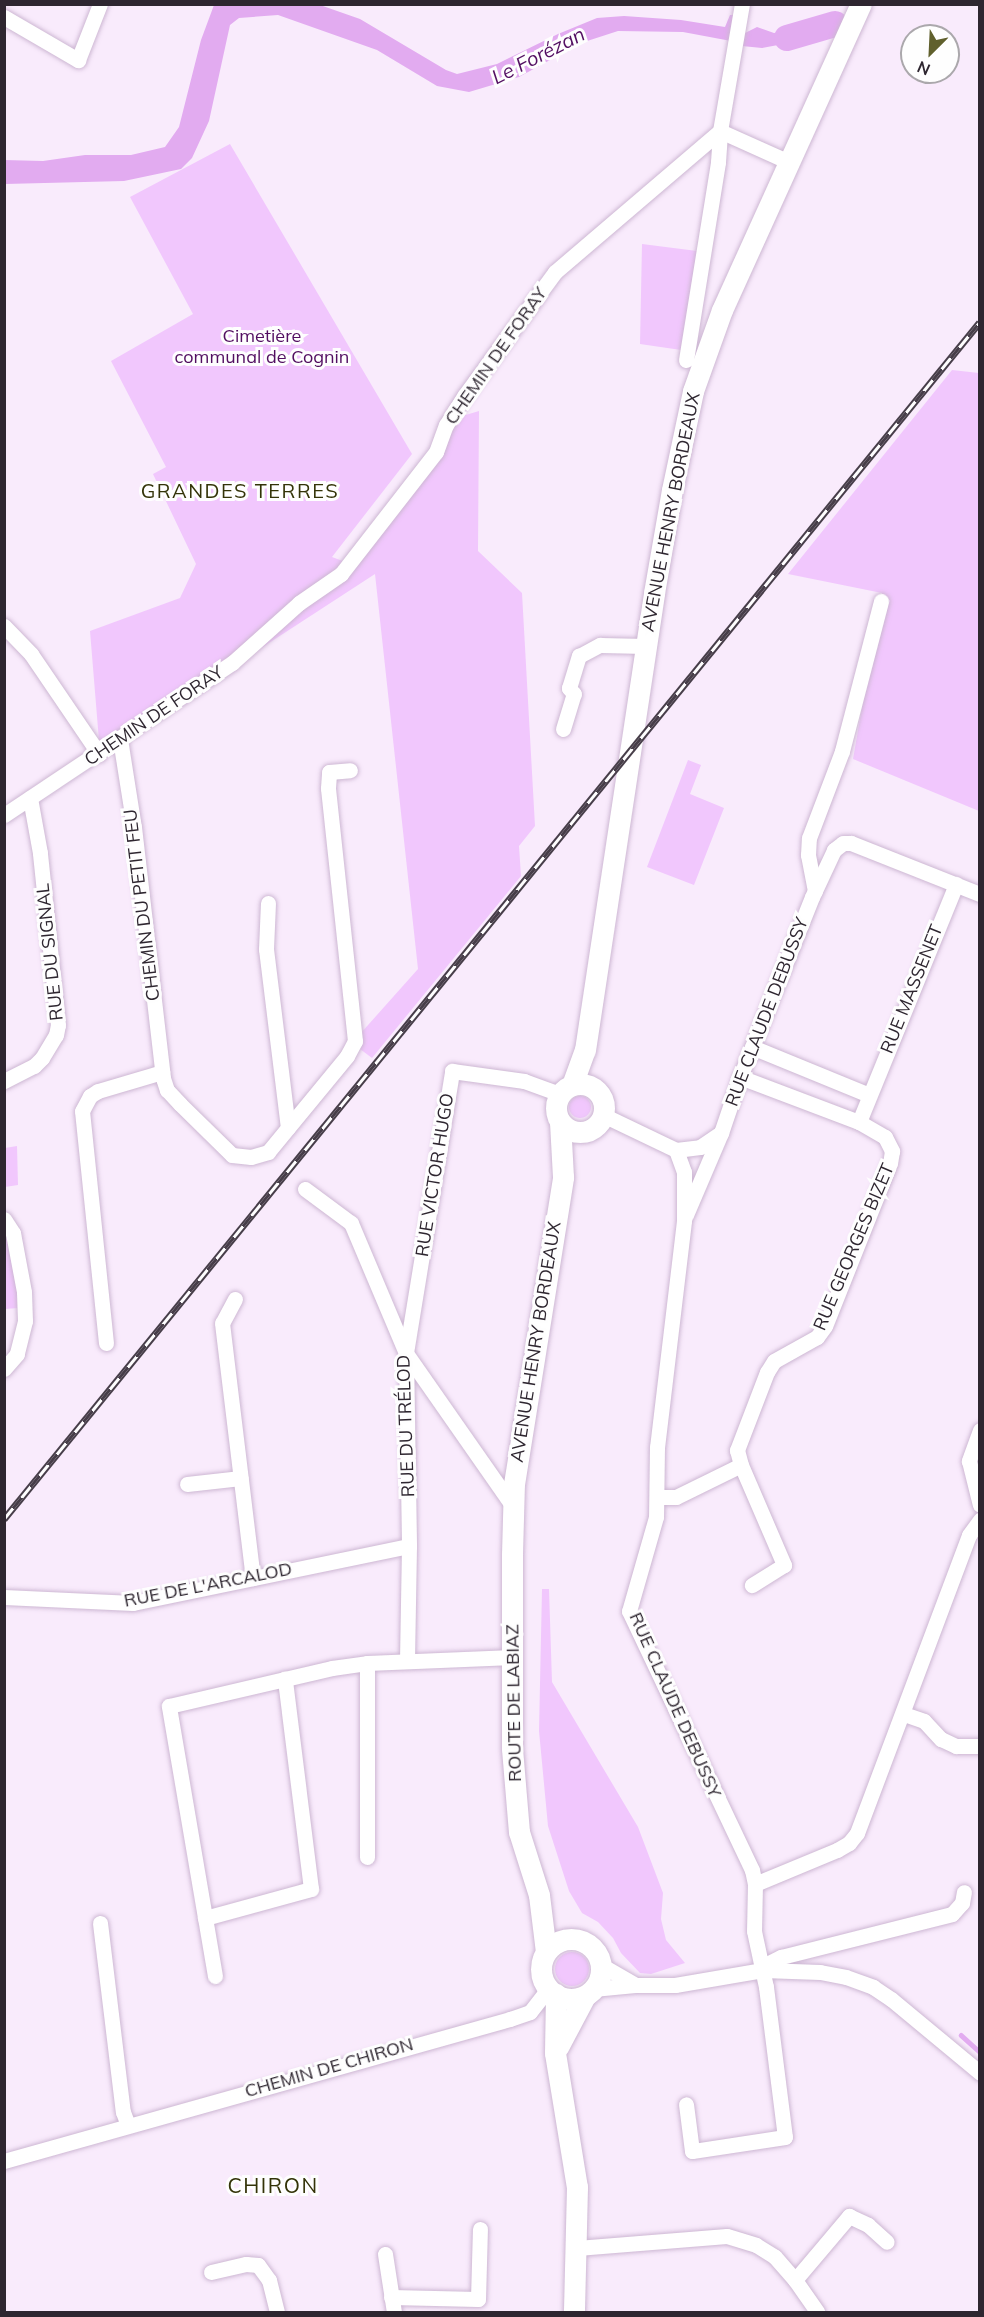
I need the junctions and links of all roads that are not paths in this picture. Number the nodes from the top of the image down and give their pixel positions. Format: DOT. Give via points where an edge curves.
graph roads {
  1 [pos="100,4"];
  2 [pos="742,4"];
  3 [pos="861,4"];
  4 [pos="4,17"];
  5 [pos="720,131"];
  6 [pos="789,162"];
  7 [pos="686,360"];
  8 [pos="881,601"];
  9 [pos="4,627"];
  10 [pos="646,646"];
  11 [pos="563,729"];
  12 [pos="120,739"];
  13 [pos="99,754"];
  14 [pos="350,770"];
  15 [pos="30,798"];
  16 [pos="4,815"];
  17 [pos="956,884"];
  18 [pos="815,891"];
  19 [pos="980,894"];
  20 [pos="268,903"];
  21 [pos="752,1047"];
  22 [pos="162,1072"];
  23 [pos="740,1077"];
  24 [pos="4,1081"];
  25 [pos="573,1088"];
  26 [pos="869,1095"];
  27 [pos="603,1115"];
  28 [pos="560,1122"];
  29 [pos="860,1122"];
  30 [pos="288,1128"];
  31 [pos="583,1132"];
  32 [pos="721,1133"];
  33 [pos="676,1150"];
  34 [pos="563,1177"];
  35 [pos="305,1189"];
  36 [pos="4,1219"];
  37 [pos="684,1221"];
  38 [pos="235,1299"];
  39 [pos="106,1342"];
  40 [pos="406,1353"];
  41 [pos="4,1369"];
  42 [pos="980,1430"];
  43 [pos="741,1465"];
  44 [pos="241,1478"];
  45 [pos="187,1484"];
  46 [pos="657,1497"];
  47 [pos="980,1505"];
  48 [pos="514,1508"];
  49 [pos="980,1520"];
  50 [pos="409,1546"];
  51 [pos="253,1578"];
  52 [pos="752,1585"];
  53 [pos="4,1597"];
  54 [pos="513,1657"];
  55 [pos="407,1661"];
  56 [pos="367,1663"];
  57 [pos="285,1679"];
  58 [pos="904,1714"];
  59 [pos="980,1746"];
  60 [pos="367,1857"];
  61 [pos="755,1884"];
  62 [pos="964,1892"];
  63 [pos="539,1895"];
  64 [pos="206,1918"];
  65 [pos="100,1923"];
  66 [pos="570,1938"];
  67 [pos="546,1952"];
  68 [pos="601,1965"];
  69 [pos="763,1970"];
  70 [pos="215,1976"];
  71 [pos="635,1985"];
  72 [pos="552,1991"];
  73 [pos="589,1992"];
  74 [pos="530,2012"];
  75 [pos="555,2027"];
  76 [pos="555,2053"];
  77 [pos="980,2073"];
  78 [pos="686,2104"];
  79 [pos="128,2125"];
  80 [pos="4,2161"];
  81 [pos="480,2229"];
  82 [pos="887,2242"];
  83 [pos="577,2248"];
  84 [pos="385,2254"];
  85 [pos="211,2272"];
  86 [pos="795,2280"];
  87 [pos="392,2305"];
  88 [pos="277,2313"];
  89 [pos="574,2313"];
  90 [pos="818,2313"];
  1 -- 4 [label="street" via="78,60"];
  2 -- 5 [label="street"];
  3 -- 6 [label="main road, AVENUE HENRY BORDEAUX"];
  5 -- 6 [label="street"];
  5 -- 7 [label="street"];
  5 -- 12 [label="street, CHEMIN DE FORAY" via="555,272 465,395 446,424 436,452 341,574 299,603 232,663"];
  6 -- 10 [label="main road, AVENUE HENRY BORDEAUX" via="722,310 693,391"];
  8 -- 18 [label="street" via="842,751 809,838"];
  9 -- 13 [label="street" via="31,654"];
  10 -- 11 [label="street" via="600,645 579,656 569,688 574,694"];
  10 -- 25 [label="main road, AVENUE HENRY BORDEAUX" via="585,1050"];
  12 -- 13 [label="street, CHEMIN DE FORAY"];
  12 -- 22 [label="street, CHEMIN DU PETIT FEU"];
  13 -- 15 [label="street, CHEMIN DE FORAY"];
  14 -- 30 [label="street, CHEMIN DU PETIT FEU" via="329,772 328,788 355,1041"];
  15 -- 16 [label="street, CHEMIN DE FORAY"];
  15 -- 24 [label="street, RUE DU SIGNAL" via="40,853 58,1025 42,1058"];
  17 -- 18 [label="street, RUE CLAUDE DEBUSSY" via="843,843 834,850"];
  17 -- 19 [label="street"];
  17 -- 26 [label="street, RUE MASSENET"];
  18 -- 21 [label="street, RUE CLAUDE DEBUSSY"];
  20 -- 30 [label="street" via="267,949"];
  21 -- 23 [label="street, RUE CLAUDE DEBUSSY"];
  21 -- 26 [label="street"];
  22 -- 30 [label="street, CHEMIN DU PETIT FEU" via="167,1090 232,1155 251,1157 268,1152"];
  22 -- 39 [label="street" via="98,1091 90,1096 82,1111"];
  23 -- 29 [label="street, RUE GEORGES BIZET"];
  23 -- 32 [label="street, RUE CLAUDE DEBUSSY"];
  25 -- 27 [label="main road" via="601,1097"];
  25 -- 28 [label="main road" via="556,1107"];
  25 -- 40 [label="street, RUE VICTOR HUGO" via="452,1071"];
  26 -- 29 [label="street, RUE MASSENET"];
  27 -- 31 [label="main road" via="597,1125"];
  27 -- 33 [label="street"];
  28 -- 31 [label="main road"];
  28 -- 34 [label="main road, AVENUE HENRY BORDEAUX"];
  29 -- 43 [label="street, RUE GEORGES BIZET" via="890,1144 890,1163 825,1326 817,1337 774,1361 767,1372 737,1450"];
  31 -- 34 [label="main road, AVENUE HENRY BORDEAUX"];
  32 -- 33 [label="street" via="700,1147"];
  32 -- 37 [label="street, RUE CLAUDE DEBUSSY"];
  33 -- 37 [label="street, RUE CLAUDE DEBUSSY" via="684,1172"];
  34 -- 48 [label="main road, AVENUE HENRY BORDEAUX"];
  35 -- 40 [label="street, RUE DU TRÉLOD" via="351,1223"];
  36 -- 41 [label="street" via="13,1233 25,1321 16,1354"];
  37 -- 46 [label="street, RUE CLAUDE DEBUSSY" via="657,1448"];
  38 -- 44 [label="street" via="222,1323"];
  40 -- 48 [label="street"];
  40 -- 50 [label="street, RUE DU TRÉLOD"];
  42 -- 47 [label="street" via="969,1461"];
  43 -- 46 [label="street" via="676,1497"];
  43 -- 52 [label="street" via="784,1565"];
  44 -- 45 [label="street"];
  44 -- 51 [label="street"];
  46 -- 61 [label="street, RUE CLAUDE DEBUSSY" via="656,1517 629,1611 752,1870"];
  48 -- 54 [label="main road, ROUTE DE LABIAZ"];
  49 -- 58 [label="street" via="969,1535"];
  50 -- 51 [label="street, RUE DE L'ARCALOD"];
  50 -- 55 [label="street, RUE DU TRÉLOD"];
  51 -- 53 [label="street, RUE DE L'ARCALOD" via="133,1603"];
  54 -- 55 [label="street"];
  54 -- 63 [label="main road, ROUTE DE LABIAZ" via="513,1748 519,1832"];
  55 -- 56 [label="street"];
  56 -- 57 [label="street"];
  56 -- 60 [label="street"];
  57 -- 64 [label="street" via="311,1889"];
  57 -- 64 [label="street" via="169,1706"];
  58 -- 59 [label="street" via="924,1721 941,1739 956,1746"];
  58 -- 61 [label="street" via="863,1820 849,1843"];
  61 -- 69 [label="street, RUE CLAUDE DEBUSSY" via="754,1931"];
  62 -- 69 [label="street" via="962,1903 952,1914 782,1957"];
  63 -- 66 [label="main road, ROUTE DE LABIAZ"];
  63 -- 67 [label="main road, ROUTE DE LABIAZ"];
  64 -- 70 [label="street"];
  65 -- 79 [label="street" via="123,2112"];
  66 -- 67 [label="main road" via="552,1945"];
  66 -- 68 [label="main road" via="589,1944"];
  67 -- 72 [label="main road" via="541,1971"];
  68 -- 71 [label="street"];
  68 -- 73 [label="main road" via="599,1981"];
  69 -- 71 [label="street" via="675,1985"];
  69 -- 77 [label="street" via="820,1972 873,1987"];
  69 -- 78 [label="street, RUE CLAUDE DEBUSSY" via="786,2137 692,2151"];
  71 -- 73 [label="street"];
  72 -- 73 [label="main road" via="575,1999"];
  72 -- 74 [label="street"];
  72 -- 75 [label="main road"];
  73 -- 76 [label="main road"];
  74 -- 75 [label="street"];
  74 -- 79 [label="street, CHEMIN DE CHIRON"];
  75 -- 76 [label="main road"];
  76 -- 83 [label="main road" via="577,2187"];
  79 -- 80 [label="street, CHEMIN DE CHIRON"];
  81 -- 87 [label="street" via="478,2299"];
  82 -- 86 [label="street" via="868,2225 849,2216"];
  83 -- 86 [label="street" via="727,2236 756,2245 775,2257"];
  83 -- 89 [label="main road"];
  84 -- 87 [label="street"];
  85 -- 88 [label="street" via="258,2265 269,2280"];
  86 -- 90 [label="street"];
}
